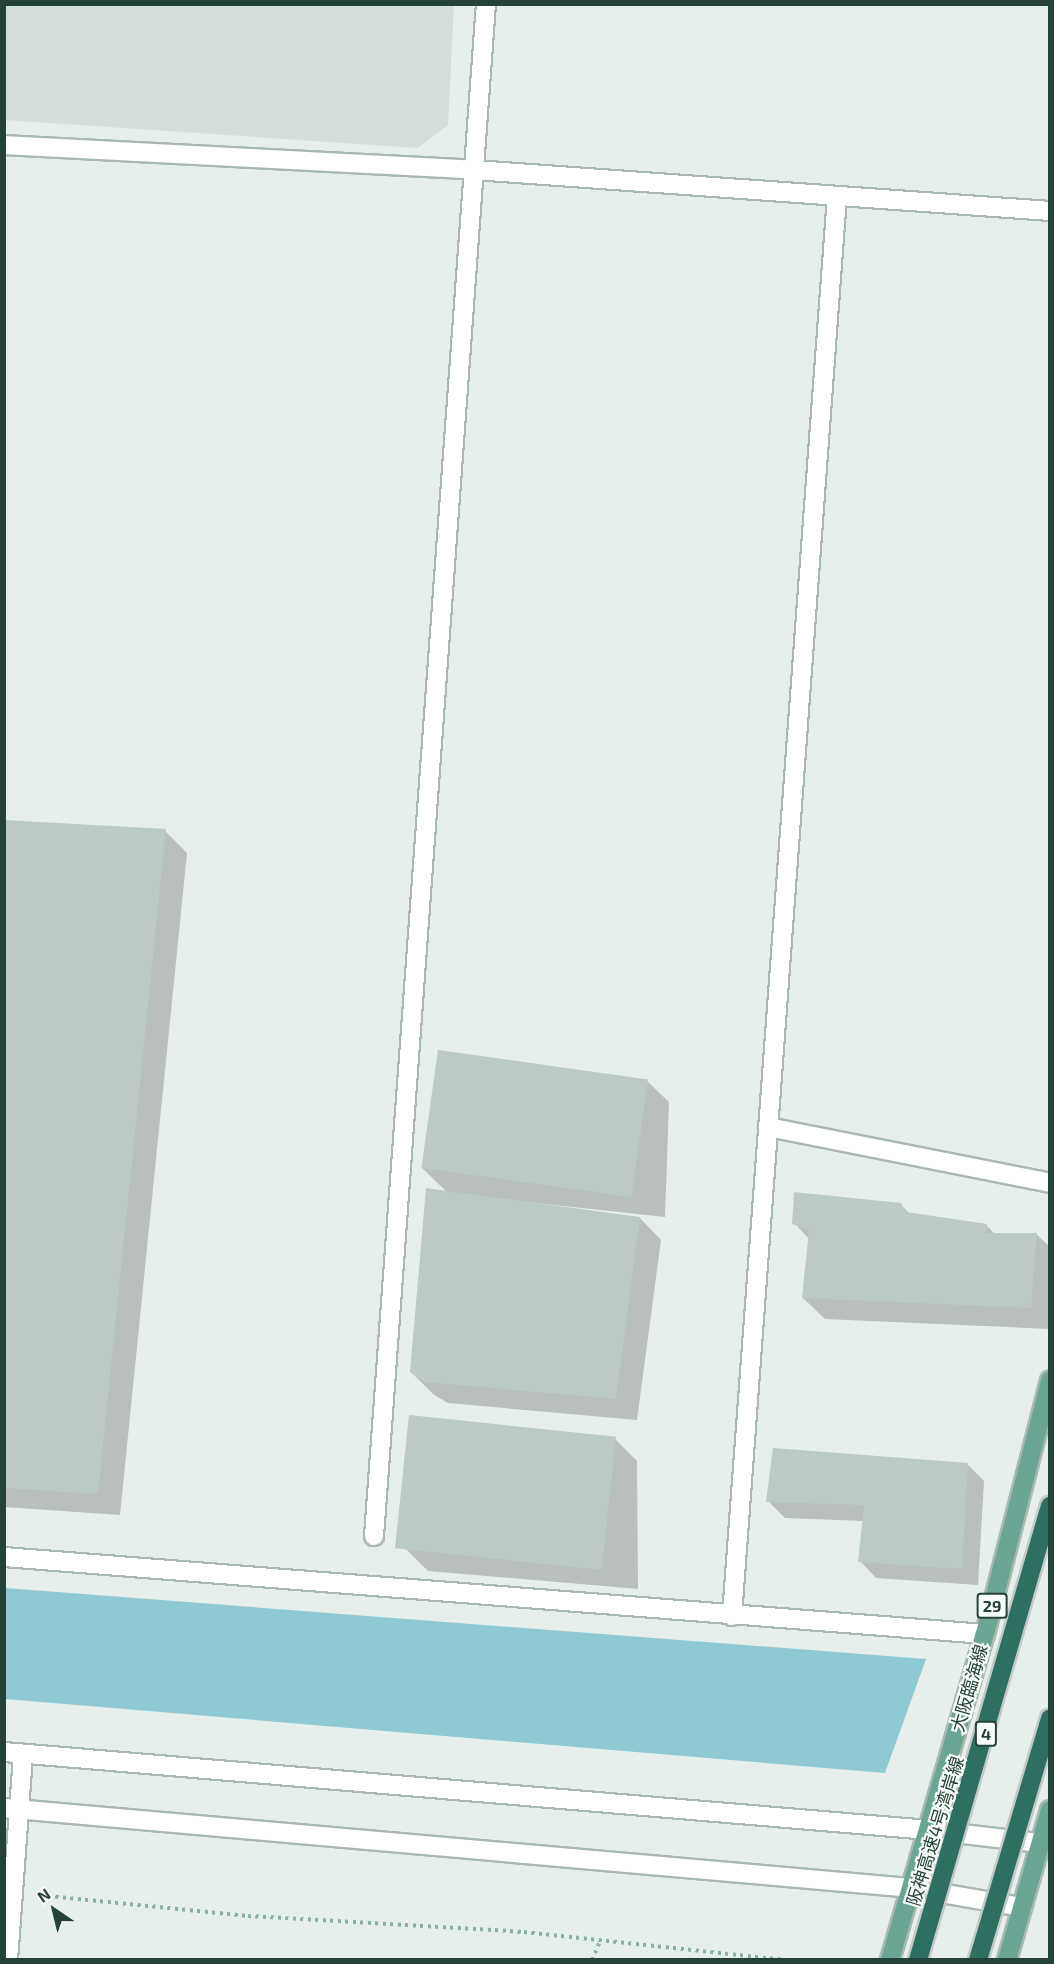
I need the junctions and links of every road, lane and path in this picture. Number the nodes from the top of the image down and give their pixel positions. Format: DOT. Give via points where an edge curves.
graph roads {
  1 [pos="486,4"];
  2 [pos="4,145"];
  3 [pos="474,170"];
  4 [pos="837,196"];
  5 [pos="1050,212"];
  6 [pos="768,1126"];
  7 [pos="1050,1184"];
  8 [pos="1050,1380"];
  9 [pos="1050,1506"];
  10 [pos="374,1536"];
  11 [pos="4,1557"];
  12 [pos="732,1616"];
  13 [pos="985,1634"];
  14 [pos="1050,1718"];
  15 [pos="4,1752"];
  16 [pos="23,1754"];
  17 [pos="11,1809"];
  18 [pos="1050,1810"];
  19 [pos="929,1830"];
  20 [pos="1040,1843"];
  21 [pos="912,1888"];
  22 [pos="48,1896"];
  23 [pos="1022,1907"];
  24 [pos="600,1941"];
  25 [pos="8,1959"];
  26 [pos="592,1959"];
  27 [pos="784,1959"];
  28 [pos="890,1959"];
  29 [pos="918,1959"];
  30 [pos="978,1959"];
  31 [pos="1007,1959"];
  1 -- 3 [label="street"];
  2 -- 3 [label="street"];
  3 -- 4 [label="street"];
  3 -- 10 [label="street"];
  4 -- 5 [label="street"];
  4 -- 6 [label="street"];
  6 -- 7 [label="street"];
  6 -- 12 [label="street"];
  8 -- 13 [label="main road, 大阪臨海線 / 29"];
  9 -- 29 [label="highway, 阪神高速4号湾岸線 / 4, bridge"];
  11 -- 12 [label="street"];
  12 -- 13 [label="street"];
  13 -- 19 [label="main road, 大阪臨海線 / 29"];
  14 -- 30 [label="highway, bridge"];
  15 -- 16 [label="street"];
  16 -- 17 [label="street"];
  16 -- 19 [label="street"];
  17 -- 21 [label="street"];
  17 -- 25 [label="street"];
  18 -- 20 [label="main road"];
  19 -- 20 [label="street"];
  19 -- 21 [label="main road, 大阪臨海線 / 29"];
  20 -- 23 [label="main road"];
  21 -- 23 [label="street"];
  21 -- 28 [label="main road, 大阪臨海線 / 29"];
  22 -- 24 [label="path" via="248,1916"];
  23 -- 31 [label="main road"];
  24 -- 26 [label="path"];
  24 -- 27 [label="path"];
}
